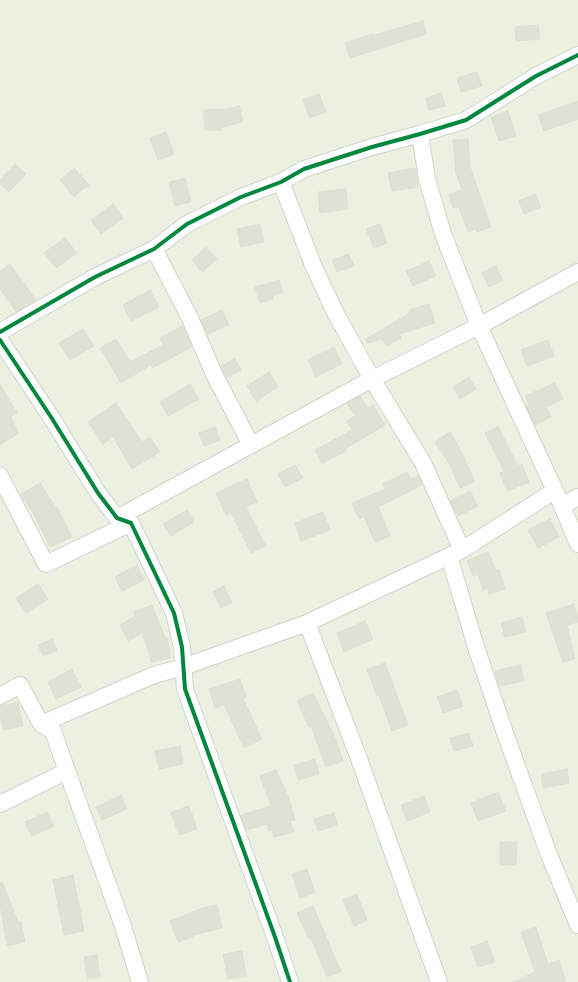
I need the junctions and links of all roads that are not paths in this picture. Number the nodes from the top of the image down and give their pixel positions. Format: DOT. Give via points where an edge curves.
graph roads {
  1 [pos="578,55"];
  2 [pos="420,134"];
  3 [pos="282,182"];
  4 [pos="154,249"];
  5 [pos="578,272"];
  6 [pos="479,326"];
  7 [pos="0,332"];
  8 [pos="0,340"];
  9 [pos="372,379"];
  10 [pos="251,445"];
  11 [pos="0,476"];
  12 [pos="554,491"];
  13 [pos="578,497"];
  14 [pos="562,506"];
  15 [pos="124,521"];
  16 [pos="578,544"];
  17 [pos="456,553"];
  18 [pos="307,623"];
  19 [pos="184,667"];
  20 [pos="0,696"];
  21 [pos="40,724"];
  22 [pos="66,771"];
  23 [pos="0,804"];
  24 [pos="578,925"];
  25 [pos="140,982"];
  26 [pos="290,982"];
  27 [pos="439,982"];
  1 -- 2 [label="street" via="536,76 466,120"];
  2 -- 3 [label="street" via="304,169"];
  2 -- 6 [label="street" via="427,179 442,234"];
  3 -- 4 [label="street" via="241,197 187,224"];
  3 -- 9 [label="street" via="336,316"];
  4 -- 7 [label="street" via="95,277"];
  4 -- 10 [label="street" via="190,316 214,374"];
  5 -- 6 [label="street"];
  6 -- 9 [label="street"];
  6 -- 12 [label="street"];
  8 -- 15 [label="street" via="98,493"];
  9 -- 10 [label="street"];
  9 -- 17 [label="street" via="423,463"];
  10 -- 15 [label="street"];
  11 -- 15 [label="street" via="46,564"];
  12 -- 14 [label="street"];
  12 -- 17 [label="street"];
  13 -- 14 [label="street"];
  14 -- 16 [label="street"];
  15 -- 19 [label="street" via="174,613"];
  17 -- 18 [label="street"];
  17 -- 24 [label="street" via="476,647 548,852"];
  18 -- 19 [label="street"];
  18 -- 27 [label="street"];
  19 -- 21 [label="street" via="154,675"];
  19 -- 26 [label="street" via="185,689 276,937"];
  20 -- 21 [label="street" via="20,685"];
  21 -- 22 [label="street" via="53,731"];
  22 -- 23 [label="street"];
  22 -- 25 [label="street" via="122,923"];
}
